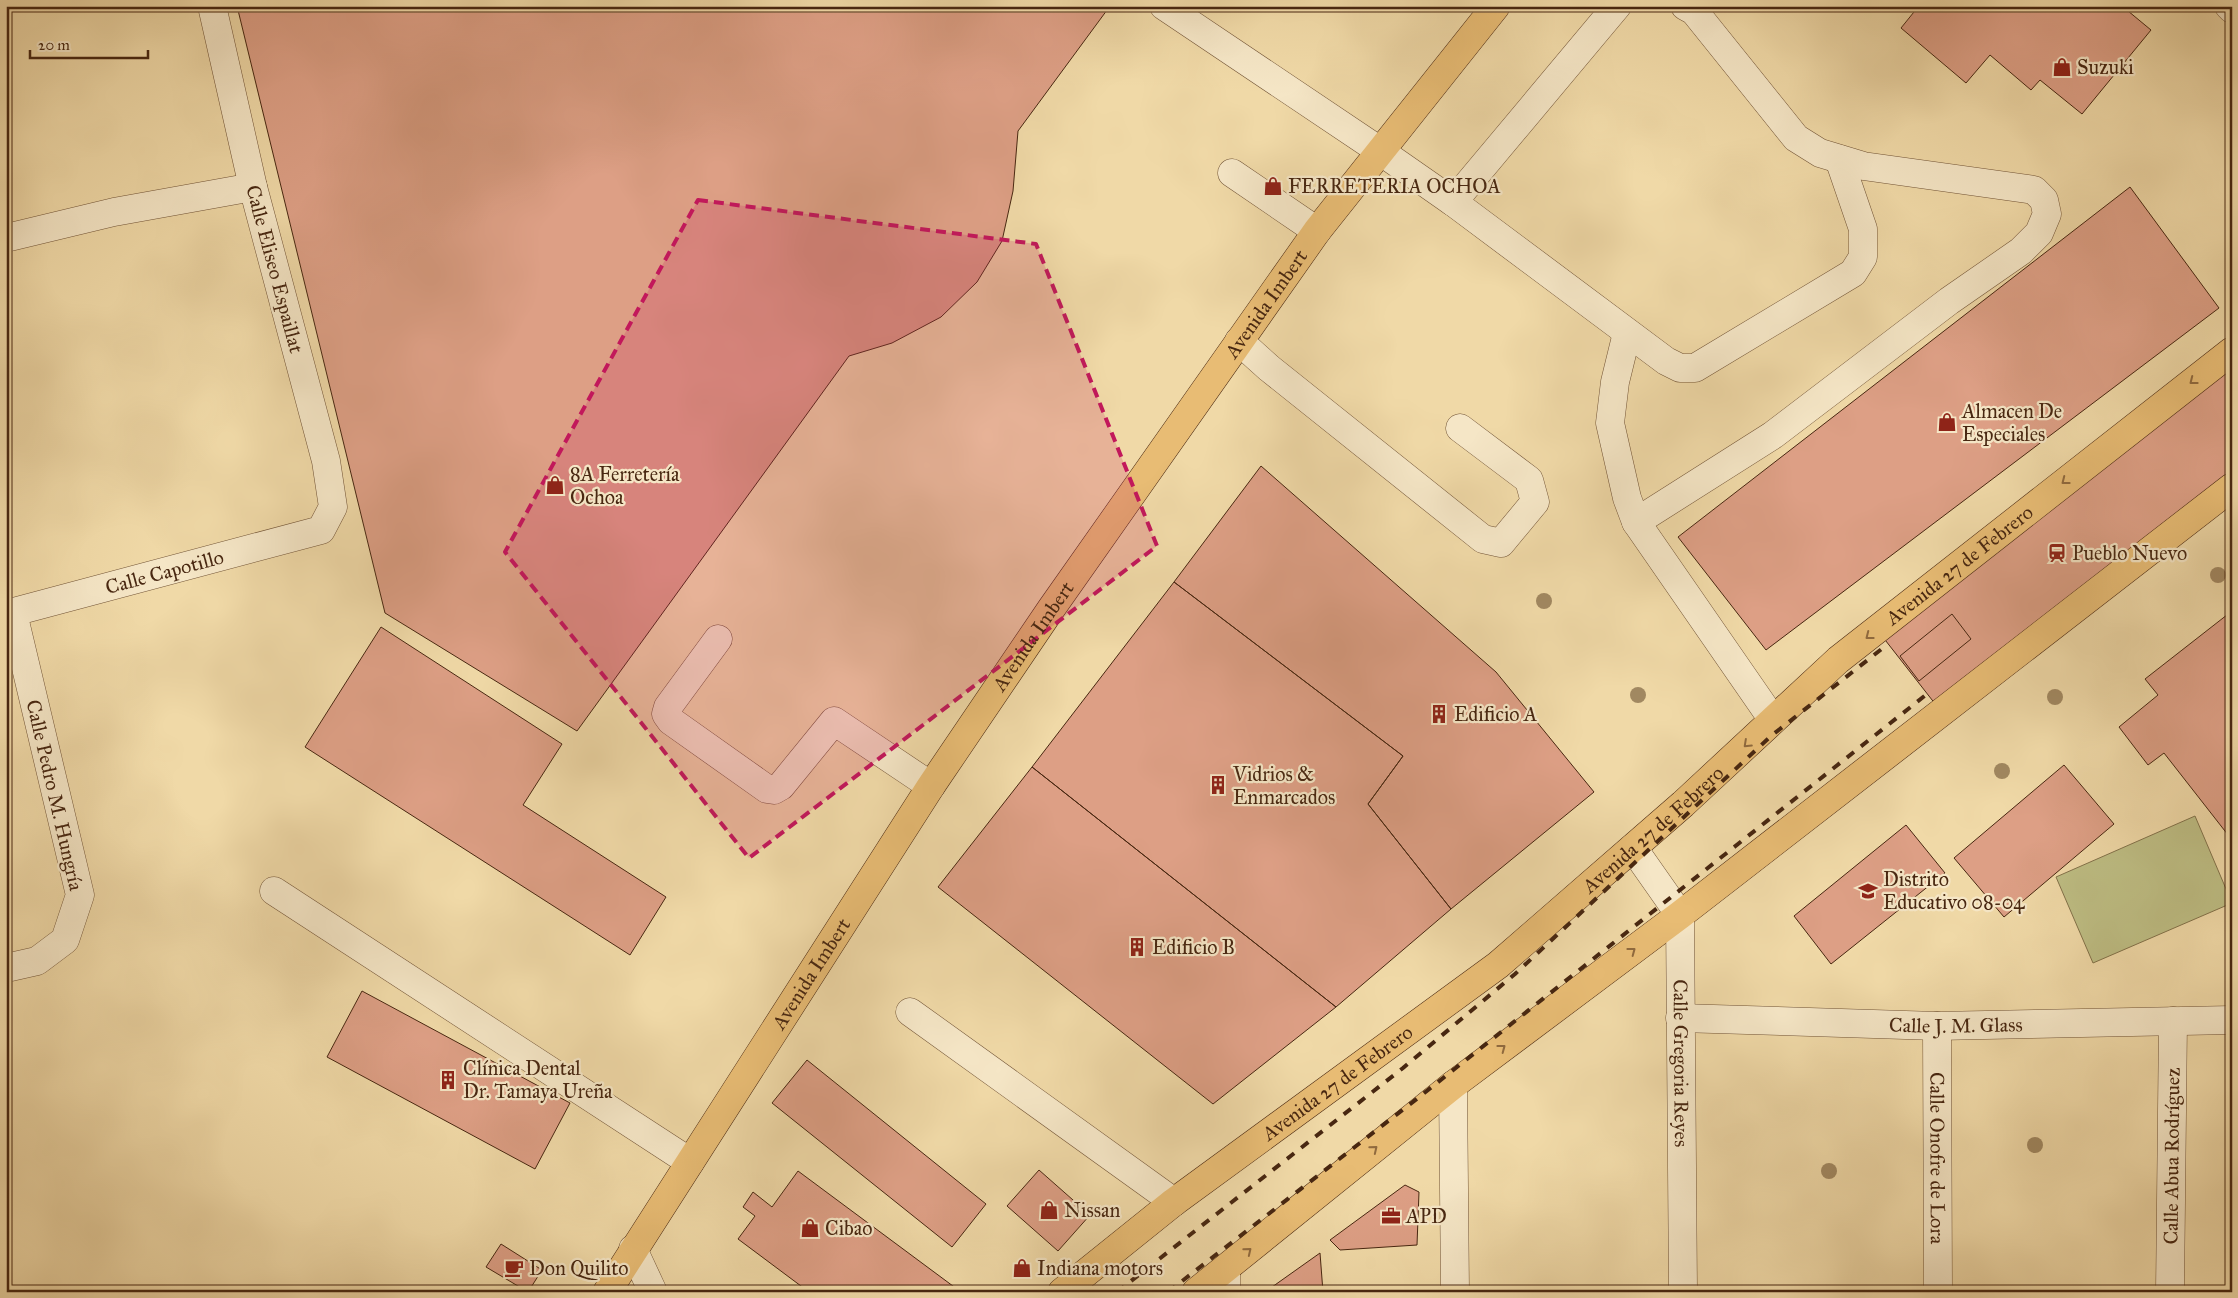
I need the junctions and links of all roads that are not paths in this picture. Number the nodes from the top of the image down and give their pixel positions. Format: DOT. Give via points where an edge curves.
graph roads {
  1 [pos="212,6"];
  2 [pos="1164,6"];
  3 [pos="1496,6"];
  4 [pos="1616,6"];
  5 [pos="1685,6"];
  6 [pos="2229,6"];
  7 [pos="2232,9"];
  8 [pos="1380,151"];
  9 [pos="1839,159"];
  10 [pos="1232,173"];
  11 [pos="253,187"];
  12 [pos="1453,202"];
  13 [pos="1317,231"];
  14 [pos="6,238"];
  15 [pos="1627,333"];
  16 [pos="1240,341"];
  17 [pos="2232,351"];
  18 [pos="1460,428"];
  19 [pos="2232,487"];
  20 [pos="1636,522"];
  21 [pos="321,530"];
  22 [pos="10,613"];
  23 [pos="718,638"];
  24 [pos="1773,720"];
  25 [pos="932,786"];
  26 [pos="1633,848"];
  27 [pos="274,891"];
  28 [pos="1680,915"];
  29 [pos="6,968"];
  30 [pos="910,1012"];
  31 [pos="1680,1018"];
  32 [pos="2232,1020"];
  33 [pos="2173,1021"];
  34 [pos="1937,1026"];
  35 [pos="1453,1085"];
  36 [pos="690,1162"];
  37 [pos="1174,1202"];
  38 [pos="633,1249"];
  39 [pos="1226,1280"];
  40 [pos="607,1292"];
  41 [pos="653,1292"];
  42 [pos="1062,1292"];
  43 [pos="1196,1292"];
  44 [pos="1455,1292"];
  45 [pos="1683,1292"];
  46 [pos="1938,1292"];
  47 [pos="2170,1292"];
  1 -- 11 [label="street, Calle Eliseo Espaillat"];
  2 -- 8 [label="street"];
  3 -- 8 [label="main road, Avenida Imbert"];
  4 -- 12 [label="street"];
  5 -- 9 [label="street" via="1694,11 1796,138 1820,153"];
  6 -- 7 [label="street"];
  8 -- 12 [label="street"];
  8 -- 13 [label="main road, Avenida Imbert"];
  9 -- 15 [label="street" via="1863,229 1862,257 1853,273 1695,368 1680,368 1666,361"];
  9 -- 20 [label="street" via="1862,166 2034,190 2044,200 2047,214 2039,233 2021,251 1949,301 1773,434"];
  10 -- 13 [label="street"];
  11 -- 14 [label="street" via="114,212"];
  11 -- 21 [label="street, Calle Eliseo Espaillat" via="326,461 333,507"];
  12 -- 15 [label="street"];
  13 -- 16 [label="main road, Avenida Imbert"];
  15 -- 20 [label="street" via="1615,382 1610,423 1627,498"];
  16 -- 18 [label="street" via="1483,539 1501,543 1535,502 1529,480"];
  16 -- 25 [label="main road, Avenida Imbert" via="1051,609"];
  17 -- 24 [label="main road, Avenida 27 de Febrero, one-way" via="1838,660"];
  19 -- 28 [label="main road"];
  20 -- 24 [label="street"];
  21 -- 22 [label="street, Calle Capotillo"];
  22 -- 29 [label="street, Calle Pedro M. Hungría" via="80,895 65,940 37,961"];
  23 -- 25 [label="street" via="666,714 670,721 767,789 781,786 834,721"];
  24 -- 26 [label="main road, Avenida 27 de Febrero, one-way"];
  25 -- 36 [label="main road, Avenida Imbert"];
  26 -- 28 [label="street"];
  26 -- 37 [label="main road, Avenida 27 de Febrero" via="1498,965"];
  27 -- 36 [label="street"];
  28 -- 31 [label="street, Calle Gregoria Reyes"];
  35 -- 28 [label="main road, one-way"];
  30 -- 37 [label="street"];
  31 -- 34 [label="street, Calle J. M. Glass"];
  31 -- 45 [label="street, Calle Gregoria Reyes"];
  32 -- 33 [label="street, Calle J. M. Glass"];
  33 -- 34 [label="street, Calle J. M. Glass"];
  33 -- 47 [label="street, Calle Abua Rodríguez"];
  34 -- 46 [label="street, Calle Onofre de Lora"];
  39 -- 35 [label="main road, one-way"];
  35 -- 44 [label="street"];
  36 -- 38 [label="main road, Avenida Imbert"];
  37 -- 42 [label="main road, Avenida 27 de Febrero"];
  38 -- 40 [label="main road, Avenida Imbert"];
  38 -- 41 [label="street"];
  39 -- 43 [label="main road"];
}
